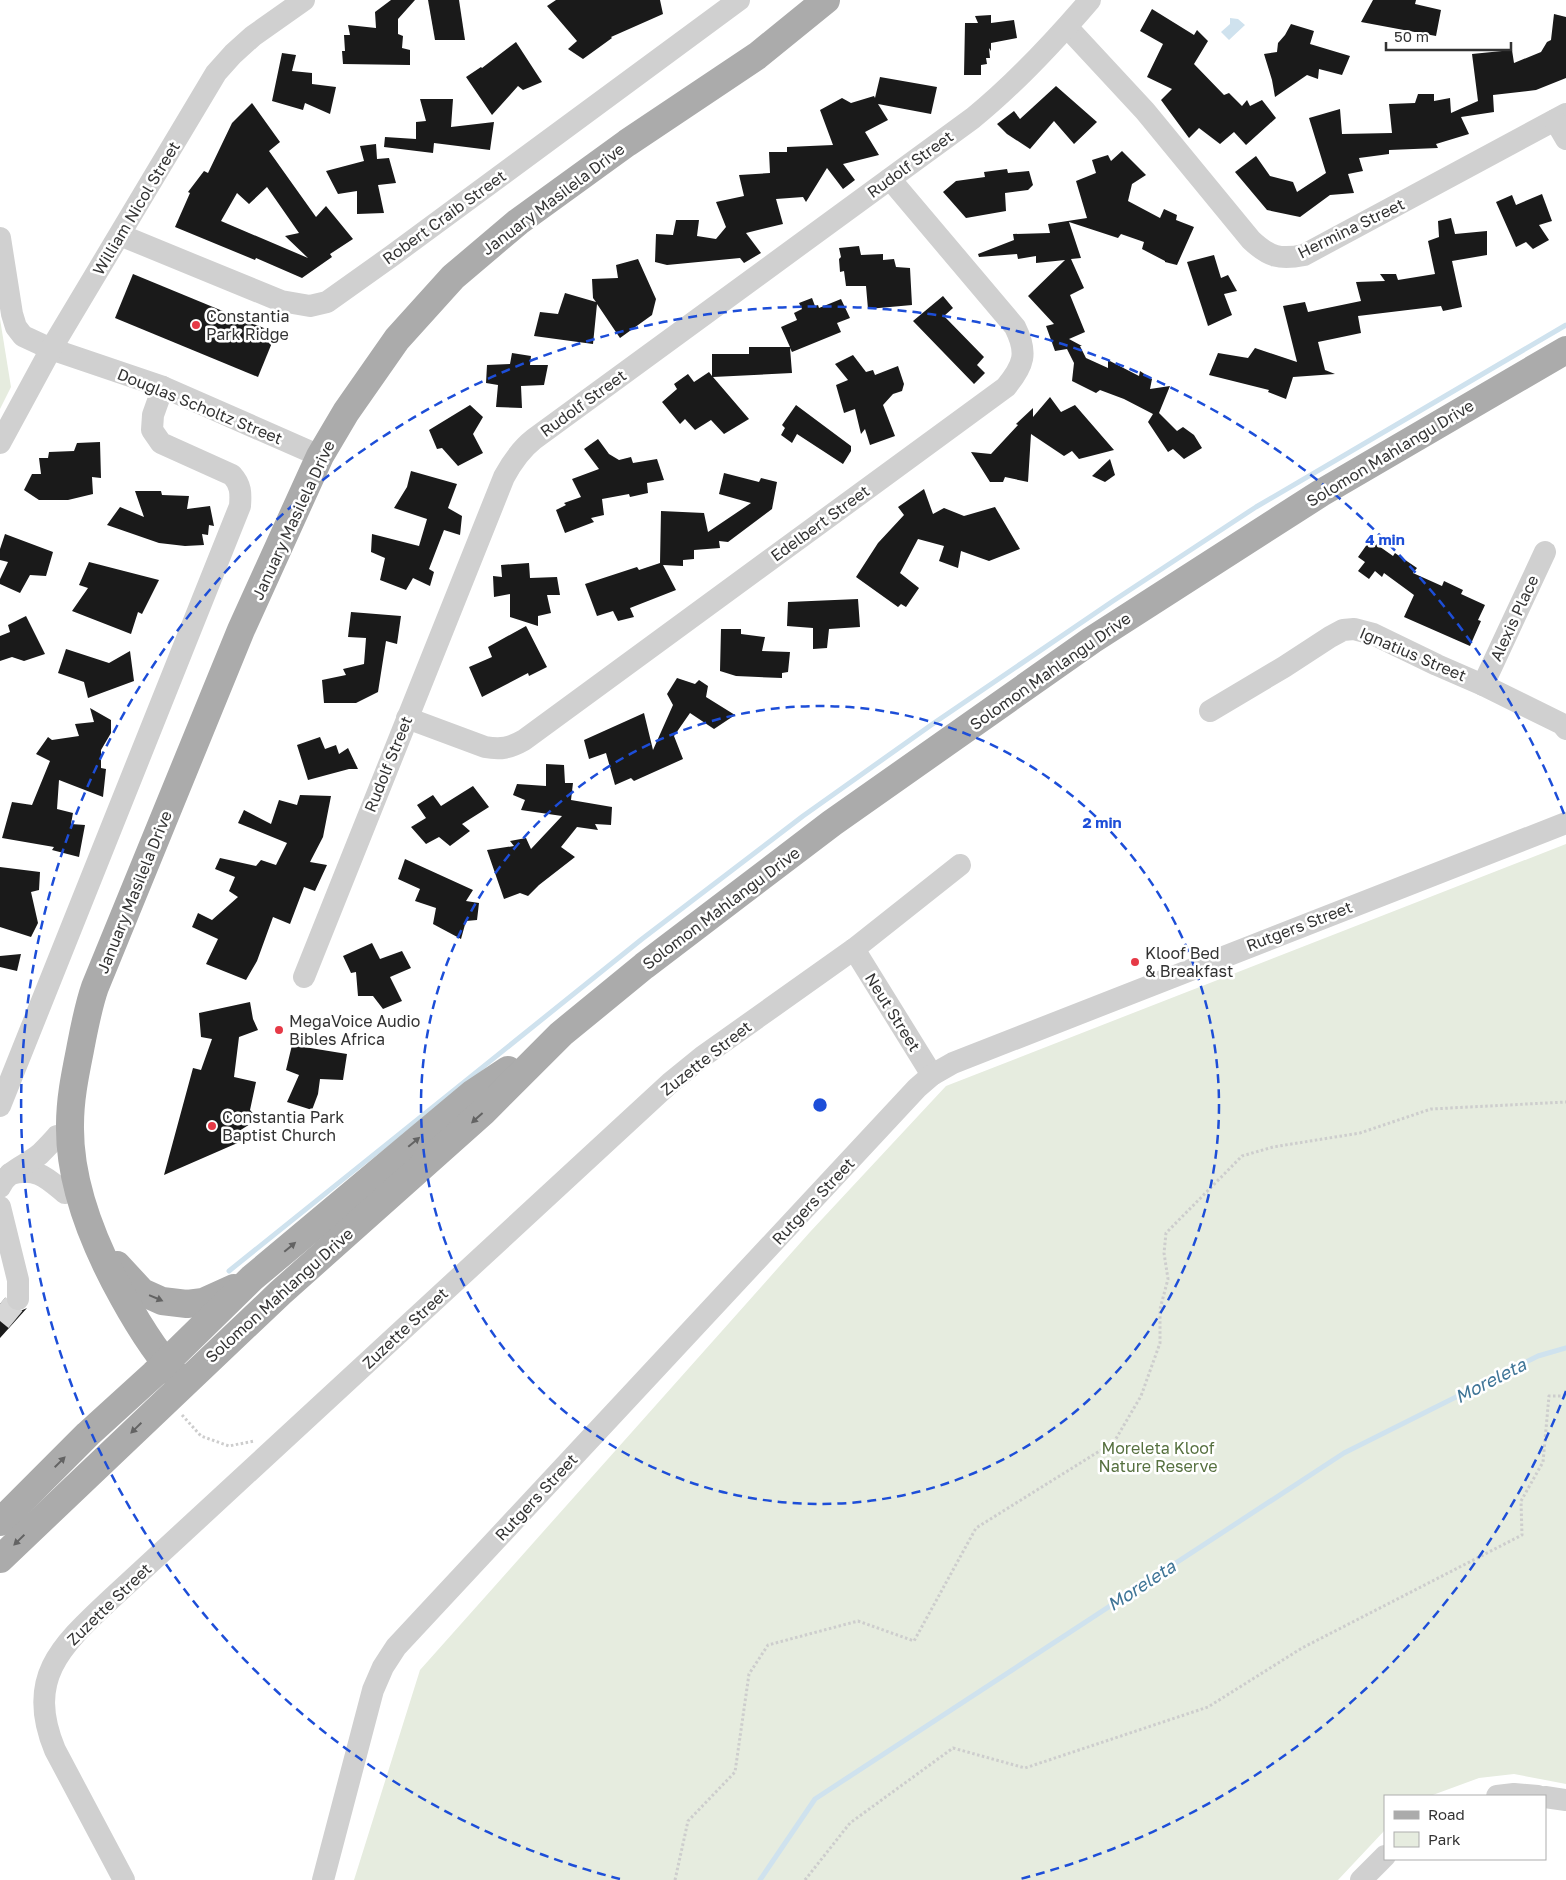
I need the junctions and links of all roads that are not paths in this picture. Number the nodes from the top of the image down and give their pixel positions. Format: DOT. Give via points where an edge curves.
graph roads {
  1 [pos="304,0"];
  2 [pos="739,0"];
  3 [pos="826,0"];
  4 [pos="1090,0"];
  5 [pos="1067,27"];
  6 [pos="1562,125"];
  7 [pos="890,179"];
  8 [pos="120,235"];
  9 [pos="0,238"];
  10 [pos="51,349"];
  11 [pos="1566,350"];
  12 [pos="163,387"];
  13 [pos="0,443"];
  14 [pos="320,456"];
  15 [pos="1545,552"];
  16 [pos="1483,685"];
  17 [pos="1210,710"];
  18 [pos="407,718"];
  19 [pos="1566,729"];
  20 [pos="1566,823"];
  21 [pos="960,865"];
  22 [pos="854,949"];
  23 [pos="304,977"];
  24 [pos="92,997"];
  25 [pos="561,1034"];
  26 [pos="932,1075"];
  27 [pos="0,1106"];
  28 [pos="57,1136"];
  29 [pos="5,1180"];
  30 [pos="65,1193"];
  31 [pos="0,1206"];
  32 [pos="89,1225"];
  33 [pos="252,1278"];
  34 [pos="18,1299"];
  35 [pos="159,1369"];
  36 [pos="174,1392"];
  37 [pos="0,1522"];
  38 [pos="0,1558"];
  39 [pos="1505,1795"];
  40 [pos="1526,1795"];
  41 [pos="1546,1797"];
  42 [pos="1566,1800"];
  43 [pos="1384,1857"];
  44 [pos="124,1880"];
  45 [pos="323,1880"];
  46 [pos="1362,1880"];
  1 -- 8 [label="street, William Nicol Street" via="253,36 216,73"];
  2 -- 8 [label="street, Robert Craib Street" via="327,302 310,306 281,302"];
  3 -- 14 [label="main road, January Masilela Drive" via="757,56 627,143 518,222 453,277 396,339"];
  4 -- 5 [label="street, Rudolf Street"];
  5 -- 6 [label="street, Hermina Street" via="1145,111 1251,240 1262,250 1280,258 1304,255"];
  5 -- 7 [label="street, Rudolf Street" via="993,102"];
  7 -- 18 [label="street, Rudolf Street" via="523,448 504,477"];
  7 -- 18 [label="street, Edelbert Street" via="1015,327 1022,342 1022,359 1018,372 1006,387 524,740 511,747 495,749"];
  8 -- 10 [label="street, William Nicol Street"];
  9 -- 10 [label="street, Douglas Scholtz Street" via="16,327 23,336"];
  10 -- 12 [label="street, Douglas Scholtz Street"];
  10 -- 13 [label="street, William Nicol Street"];
  11 -- 25 [label="main road, Solomon Mahlangu Drive" via="1321,493 1092,640 832,823 644,966"];
  12 -- 14 [label="street, Douglas Scholtz Street"];
  12 -- 27 [label="street" via="153,415 152,430 161,443 232,475 241,492 240,506"];
  14 -- 24 [label="main road, January Masilela Drive" via="241,630"];
  15 -- 16 [label="street, Alexis Place"];
  16 -- 17 [label="street, Ignatius Street" via="1373,634 1343,630"];
  16 -- 19 [label="street, Ignatius Street" via="1562,724"];
  18 -- 23 [label="street, Rudolf Street"];
  20 -- 26 [label="street, Rutgers Street" via="953,1063"];
  21 -- 22 [label="street, Zuzette Street"];
  22 -- 26 [label="street, Neut Street"];
  22 -- 44 [label="street, Zuzette Street" via="670,1083 104,1606 56,1658 45,1689 46,1730"];
  24 -- 28 [label="main road, January Masilela Drive" via="68,1045"];
  24 -- 32 [label="main road, January Masilela Drive" via="72,1088 70,1125 72,1158"];
  33 -- 25 [label="main road, Solomon Mahlangu Drive, one-way" via="472,1094"];
  25 -- 36 [label="main road, Solomon Mahlangu Drive, one-way" via="483,1112"];
  26 -- 45 [label="street, Rutgers Street" via="396,1647 373,1690"];
  28 -- 29 [label="street"];
  28 -- 30 [label="main road, January Masilela Drive"];
  29 -- 30 [label="street" via="30,1171 40,1174"];
  30 -- 35 [label="main road, January Masilela Drive" via="81,1246 98,1285 128,1339"];
  31 -- 34 [label="street" via="18,1280"];
  32 -- 33 [label="main road, one-way" via="126,1276 142,1292 162,1301 203,1302"];
  32 -- 35 [label="main road, January Masilela Drive" via="107,1268"];
  33 -- 35 [label="main road, Solomon Mahlangu Drive"];
  35 -- 36 [label="main road, January Masilela Drive"];
  37 -- 35 [label="main road, Solomon Mahlangu Drive, one-way"];
  36 -- 38 [label="main road, Solomon Mahlangu Drive, one-way"];
  39 -- 40 [label="street"];
  41 -- 42 [label="street"];
  43 -- 46 [label="street"];
}
